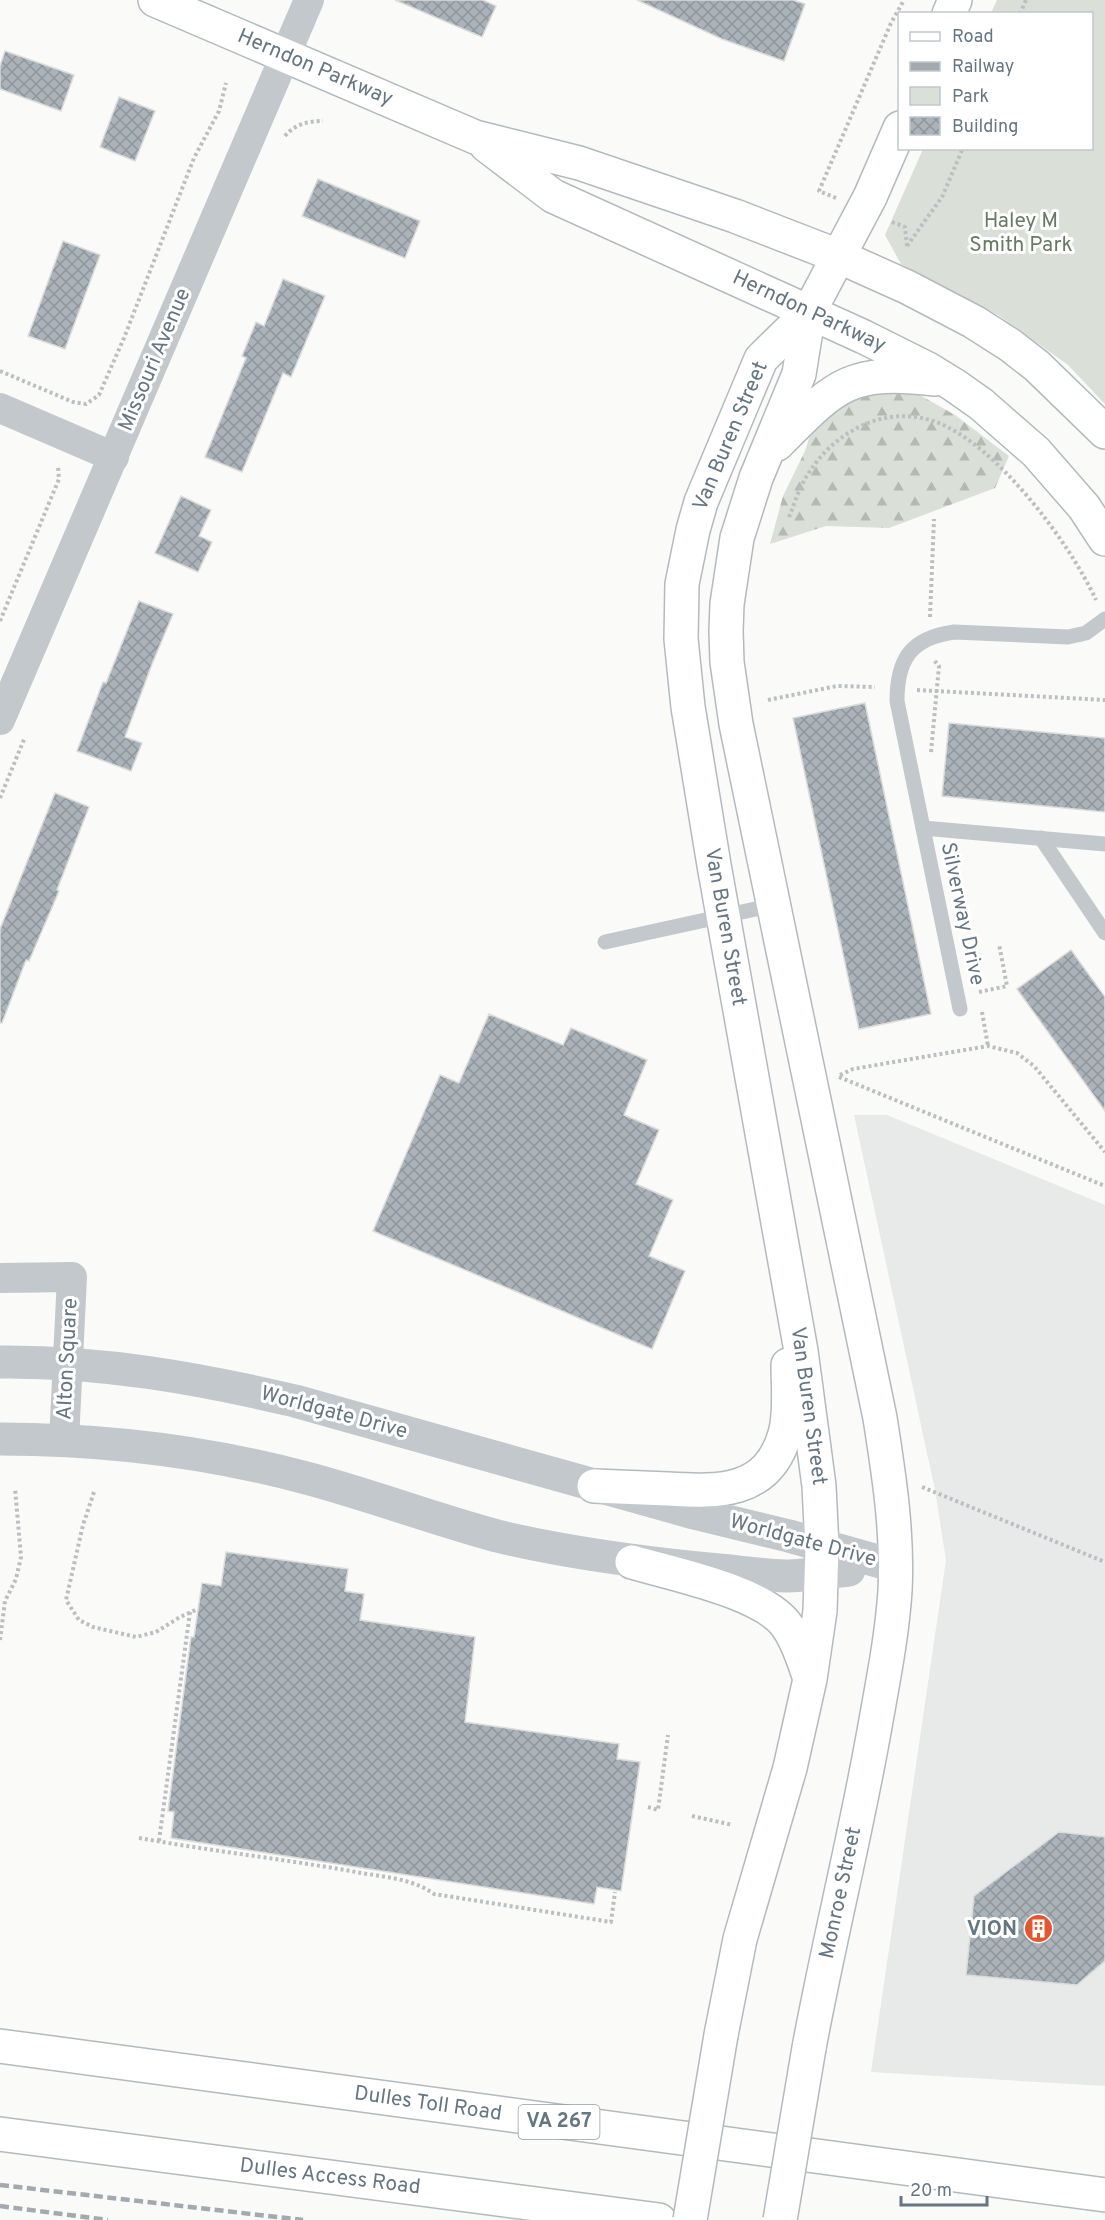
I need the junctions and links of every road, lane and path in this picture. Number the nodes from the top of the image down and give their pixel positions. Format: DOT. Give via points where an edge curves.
graph roads {
  1 [pos="155,0"];
  2 [pos="309,0"];
  3 [pos="904,0"];
  4 [pos="284,56"];
  5 [pos="226,83"];
  6 [pos="323,121"];
  7 [pos="898,133"];
  8 [pos="475,137"];
  9 [pos="282,141"];
  10 [pos="962,150"];
  11 [pos="819,191"];
  12 [pos="904,227"];
  13 [pos="838,256"];
  14 [pos="808,312"];
  15 [pos="0,371"];
  16 [pos="947,380"];
  17 [pos="0,408"];
  18 [pos="1105,432"];
  19 [pos="765,456"];
  20 [pos="114,457"];
  21 [pos="48,462"];
  22 [pos="789,517"];
  23 [pos="934,519"];
  24 [pos="1105,539"];
  25 [pos="1096,601"];
  26 [pos="1105,619"];
  27 [pos="0,621"];
  28 [pos="930,621"];
  29 [pos="931,657"];
  30 [pos="875,687"];
  31 [pos="916,690"];
  32 [pos="937,690"];
  33 [pos="768,700"];
  34 [pos="1105,700"];
  35 [pos="0,720"];
  36 [pos="931,759"];
  37 [pos="922,828"];
  38 [pos="1041,838"];
  39 [pos="1105,844"];
  40 [pos="774,905"];
  41 [pos="723,916"];
  42 [pos="1105,933"];
  43 [pos="606,942"];
  44 [pos="999,944"];
  45 [pos="978,993"];
  46 [pos="959,1003"];
  47 [pos="988,1046"];
  48 [pos="1105,1152"];
  49 [pos="1105,1186"];
  50 [pos="0,1278"];
  51 [pos="791,1289"];
  52 [pos="0,1362"];
  53 [pos="68,1364"];
  54 [pos="0,1439"];
  55 [pos="64,1441"];
  56 [pos="594,1486"];
  57 [pos="921,1486"];
  58 [pos="15,1488"];
  59 [pos="94,1492"];
  60 [pos="822,1560"];
  61 [pos="632,1562"];
  62 [pos="1105,1562"];
  63 [pos="895,1566"];
  64 [pos="198,1609"];
  65 [pos="190,1612"];
  66 [pos="0,1640"];
  67 [pos="810,1679"];
  68 [pos="668,1735"];
  69 [pos="648,1807"];
  70 [pos="692,1816"];
  71 [pos="733,1824"];
  72 [pos="139,1838"];
  73 [pos="159,1841"];
  74 [pos="615,1892"];
  75 [pos="0,2046"];
  76 [pos="0,2054"];
  77 [pos="71,2056"];
  78 [pos="0,2134"];
  79 [pos="1105,2186"];
  80 [pos="1047,2188"];
  81 [pos="1105,2195"];
  82 [pos="659,2220"];
  83 [pos="690,2220"];
  84 [pos="780,2220"];
  1 -- 4 [label="main road, Herndon Parkway"];
  2 -- 4 [label="street, Missouri Avenue"];
  3 -- 11 [label="path"];
  4 -- 8 [label="main road, Herndon Parkway"];
  4 -- 20 [label="street, Missouri Avenue"];
  5 -- 15 [label="path" via="219,111 194,158 99,395 86,404 73,402"];
  6 -- 9 [label="path" via="292,128"];
  7 -- 13 [label="main road, Van Buren Street"];
  8 -- 13 [label="main road, Herndon Parkway" via="579,163"];
  8 -- 14 [label="main road, Herndon Parkway" via="553,196"];
  10 -- 12 [label="path" via="942,197 907,246"];
  13 -- 14 [label="main road, Van Buren Street"];
  13 -- 18 [label="main road, Herndon Parkway" via="940,303 1010,345"];
  14 -- 16 [label="main road, Herndon Parkway"];
  14 -- 19 [label="main road, Van Buren Street" via="799,374"];
  14 -- 41 [label="main road, Van Buren Street" via="761,359 701,502 682,584 684,669"];
  16 -- 19 [label="main road" via="891,375 850,382 822,400"];
  16 -- 24 [label="main road, Herndon Parkway" via="1036,452 1084,507"];
  17 -- 20 [label="street"];
  19 -- 40 [label="main road, Van Buren Street" via="737,537 726,631 734,714"];
  20 -- 35 [label="street, Missouri Avenue"];
  21 -- 27 [label="path" via="58,466 59,479"];
  22 -- 25 [label="path" via="811,470 830,447 854,428 891,417 936,422 980,450 1032,503 1077,565"];
  23 -- 28 [label="path"];
  26 -- 37 [label="lane, Silverway Drive" via="1086,633 1068,637 954,632 918,645 902,665 897,701"];
  29 -- 32 [label="path" via="939,666"];
  30 -- 33 [label="path" via="837,686"];
  31 -- 32 [label="path"];
  32 -- 34 [label="path"];
  32 -- 36 [label="path"];
  37 -- 38 [label="lane, Silverway Drive"];
  37 -- 46 [label="lane, Silverway Drive"];
  38 -- 39 [label="lane, Silverway Drive"];
  38 -- 42 [label="lane"];
  40 -- 41 [label="lane"];
  40 -- 63 [label="main road, Van Buren Street" via="880,1418"];
  41 -- 43 [label="lane"];
  41 -- 51 [label="main road, Van Buren Street"];
  44 -- 45 [label="path" via="1008,986"];
  45 -- 46 [label="path"];
  45 -- 47 [label="path"];
  47 -- 48 [label="path" via="1026,1059"];
  47 -- 49 [label="path" via="853,1069 837,1076"];
  50 -- 53 [label="street, Alton Square" via="72,1277"];
  51 -- 56 [label="main road" via="785,1433 776,1455 762,1472 720,1491"];
  51 -- 60 [label="main road, Van Buren Street" via="812,1424"];
  52 -- 53 [label="street, Worldgate Drive"];
  53 -- 55 [label="street, Alton Square"];
  53 -- 56 [label="street, Worldgate Drive" via="143,1370 256,1392"];
  54 -- 55 [label="street, Worldgate Drive"];
  55 -- 61 [label="street, Worldgate Drive" via="166,1451 261,1467 497,1535"];
  56 -- 60 [label="street, Worldgate Drive" via="789,1536"];
  57 -- 62 [label="path"];
  58 -- 66 [label="path" via="21,1557 16,1580 5,1601"];
  59 -- 65 [label="path" via="66,1600 79,1620 136,1637 156,1632"];
  60 -- 61 [label="street, Worldgate Drive" via="786,1576"];
  60 -- 63 [label="street, Worldgate Drive"];
  60 -- 67 [label="main road" via="819,1622"];
  61 -- 67 [label="main road" via="738,1593 766,1606 794,1636"];
  63 -- 84 [label="main road, Monroe Street, bridge" via="893,1608 871,1750 809,2048"];
  64 -- 65 [label="path"];
  65 -- 73 [label="path"];
  67 -- 83 [label="main road, bridge" via="790,1768 740,1940"];
  68 -- 69 [label="path" via="658,1810"];
  70 -- 71 [label="path"];
  72 -- 73 [label="path"];
  73 -- 74 [label="path" via="335,1868 420,1884 434,1894 611,1922"];
  75 -- 77 [label="main road, Dulles Toll Road / VA 267"];
  76 -- 77 [label="main road"];
  77 -- 80 [label="main road, Dulles Toll Road / VA 267"];
  78 -- 82 [label="main road, Dulles Access Road"];
  79 -- 80 [label="main road"];
  80 -- 81 [label="main road, Dulles Toll Road / VA 267"];
}
